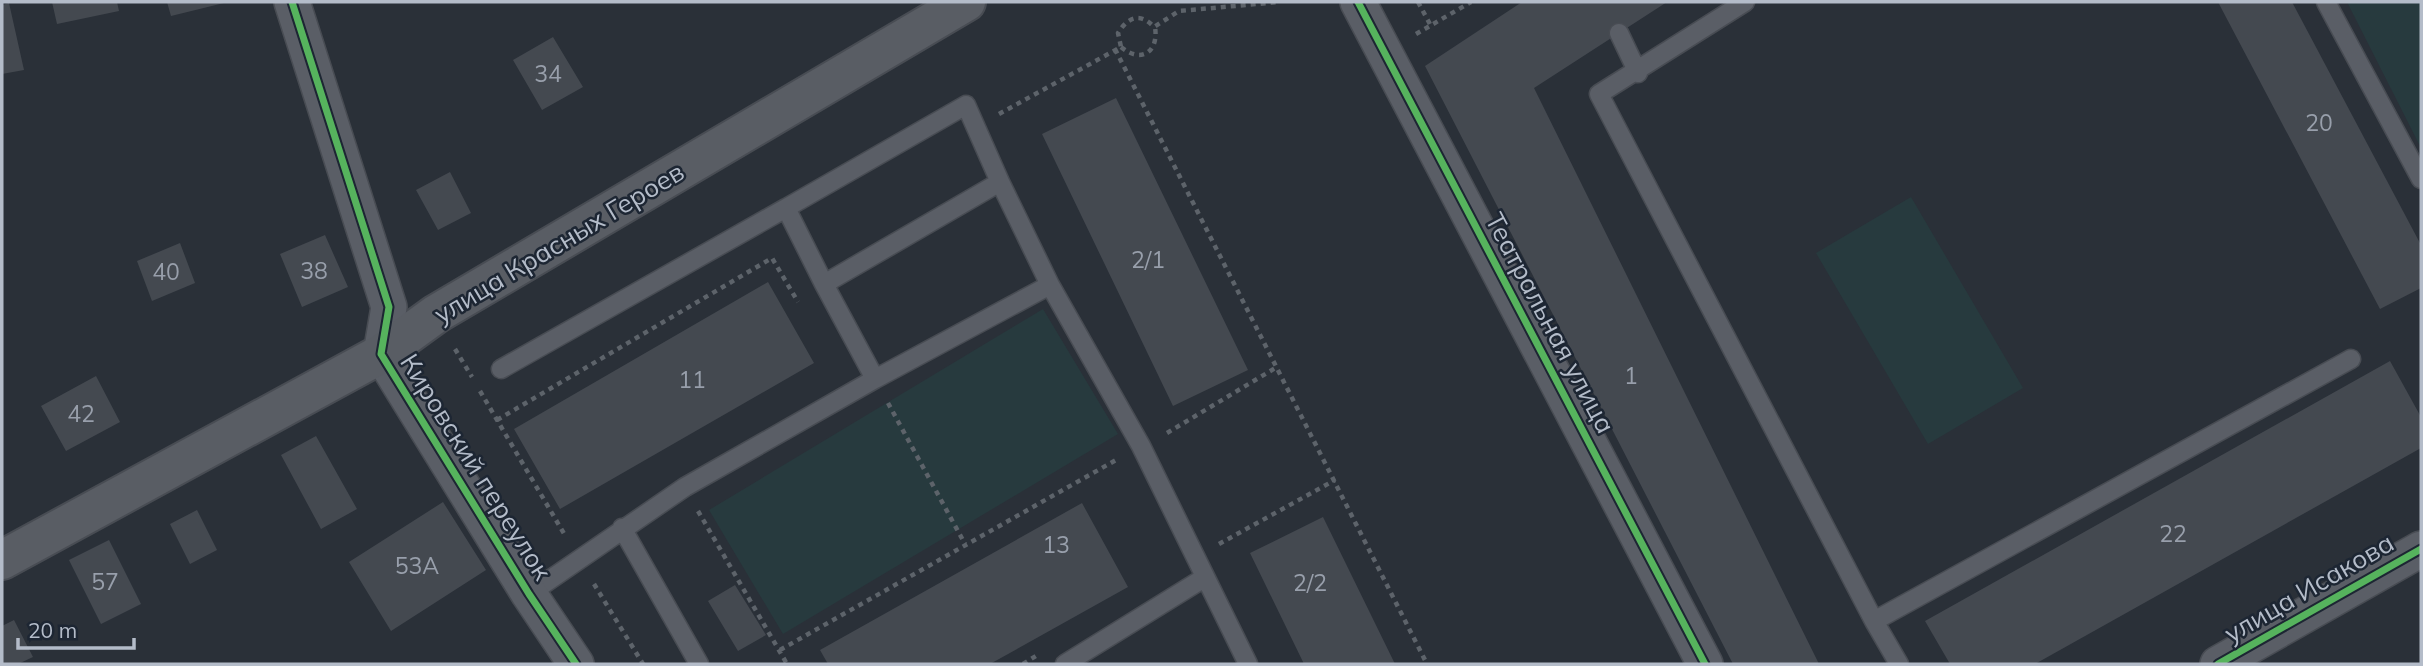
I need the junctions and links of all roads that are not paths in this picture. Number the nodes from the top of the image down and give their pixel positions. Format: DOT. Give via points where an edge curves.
graph roads {
  1 [pos="292,2"];
  2 [pos="967,2"];
  3 [pos="1358,2"];
  4 [pos="1745,2"];
  5 [pos="2326,2"];
  6 [pos="1619,33"];
  7 [pos="1637,73"];
  8 [pos="2421,179"];
  9 [pos="1000,181"];
  10 [pos="786,208"];
  11 [pos="824,284"];
  12 [pos="1050,285"];
  13 [pos="381,354"];
  14 [pos="2351,359"];
  15 [pos="501,369"];
  16 [pos="875,379"];
  17 [pos="622,528"];
  18 [pos="2421,549"];
  19 [pos="2,560"];
  20 [pos="1204,578"];
  21 [pos="529,594"];
  22 [pos="1874,621"];
  23 [pos="576,664"];
  24 [pos="699,664"];
  25 [pos="1065,664"];
  26 [pos="1248,664"];
  27 [pos="1705,664"];
  28 [pos="1899,664"];
  29 [pos="2218,664"];
  1 -- 13 [label="street, Кировский переулок" via="389,307"];
  2 -- 13 [label="main road, улица Красных Героев" via="436,314"];
  3 -- 27 [label="street, Театральная улица" via="1600,487"];
  4 -- 7 [label="lane"];
  5 -- 8 [label="lane"];
  6 -- 7 [label="lane"];
  7 -- 22 [label="lane" via="1599,94"];
  9 -- 10 [label="lane" via="966,105"];
  9 -- 11 [label="lane"];
  9 -- 12 [label="lane"];
  10 -- 11 [label="lane"];
  10 -- 15 [label="lane"];
  11 -- 16 [label="lane"];
  12 -- 16 [label="lane"];
  12 -- 20 [label="lane" via="1141,446"];
  13 -- 19 [label="main road, улица Красных Героев"];
  13 -- 21 [label="street, Кировский переулок"];
  14 -- 22 [label="lane"];
  16 -- 17 [label="lane"];
  17 -- 21 [label="lane"];
  17 -- 24 [label="lane"];
  18 -- 29 [label="street, улица Исакова"];
  20 -- 25 [label="lane"];
  20 -- 26 [label="lane"];
  21 -- 23 [label="street, Кировский переулок"];
  22 -- 28 [label="lane"];
}
